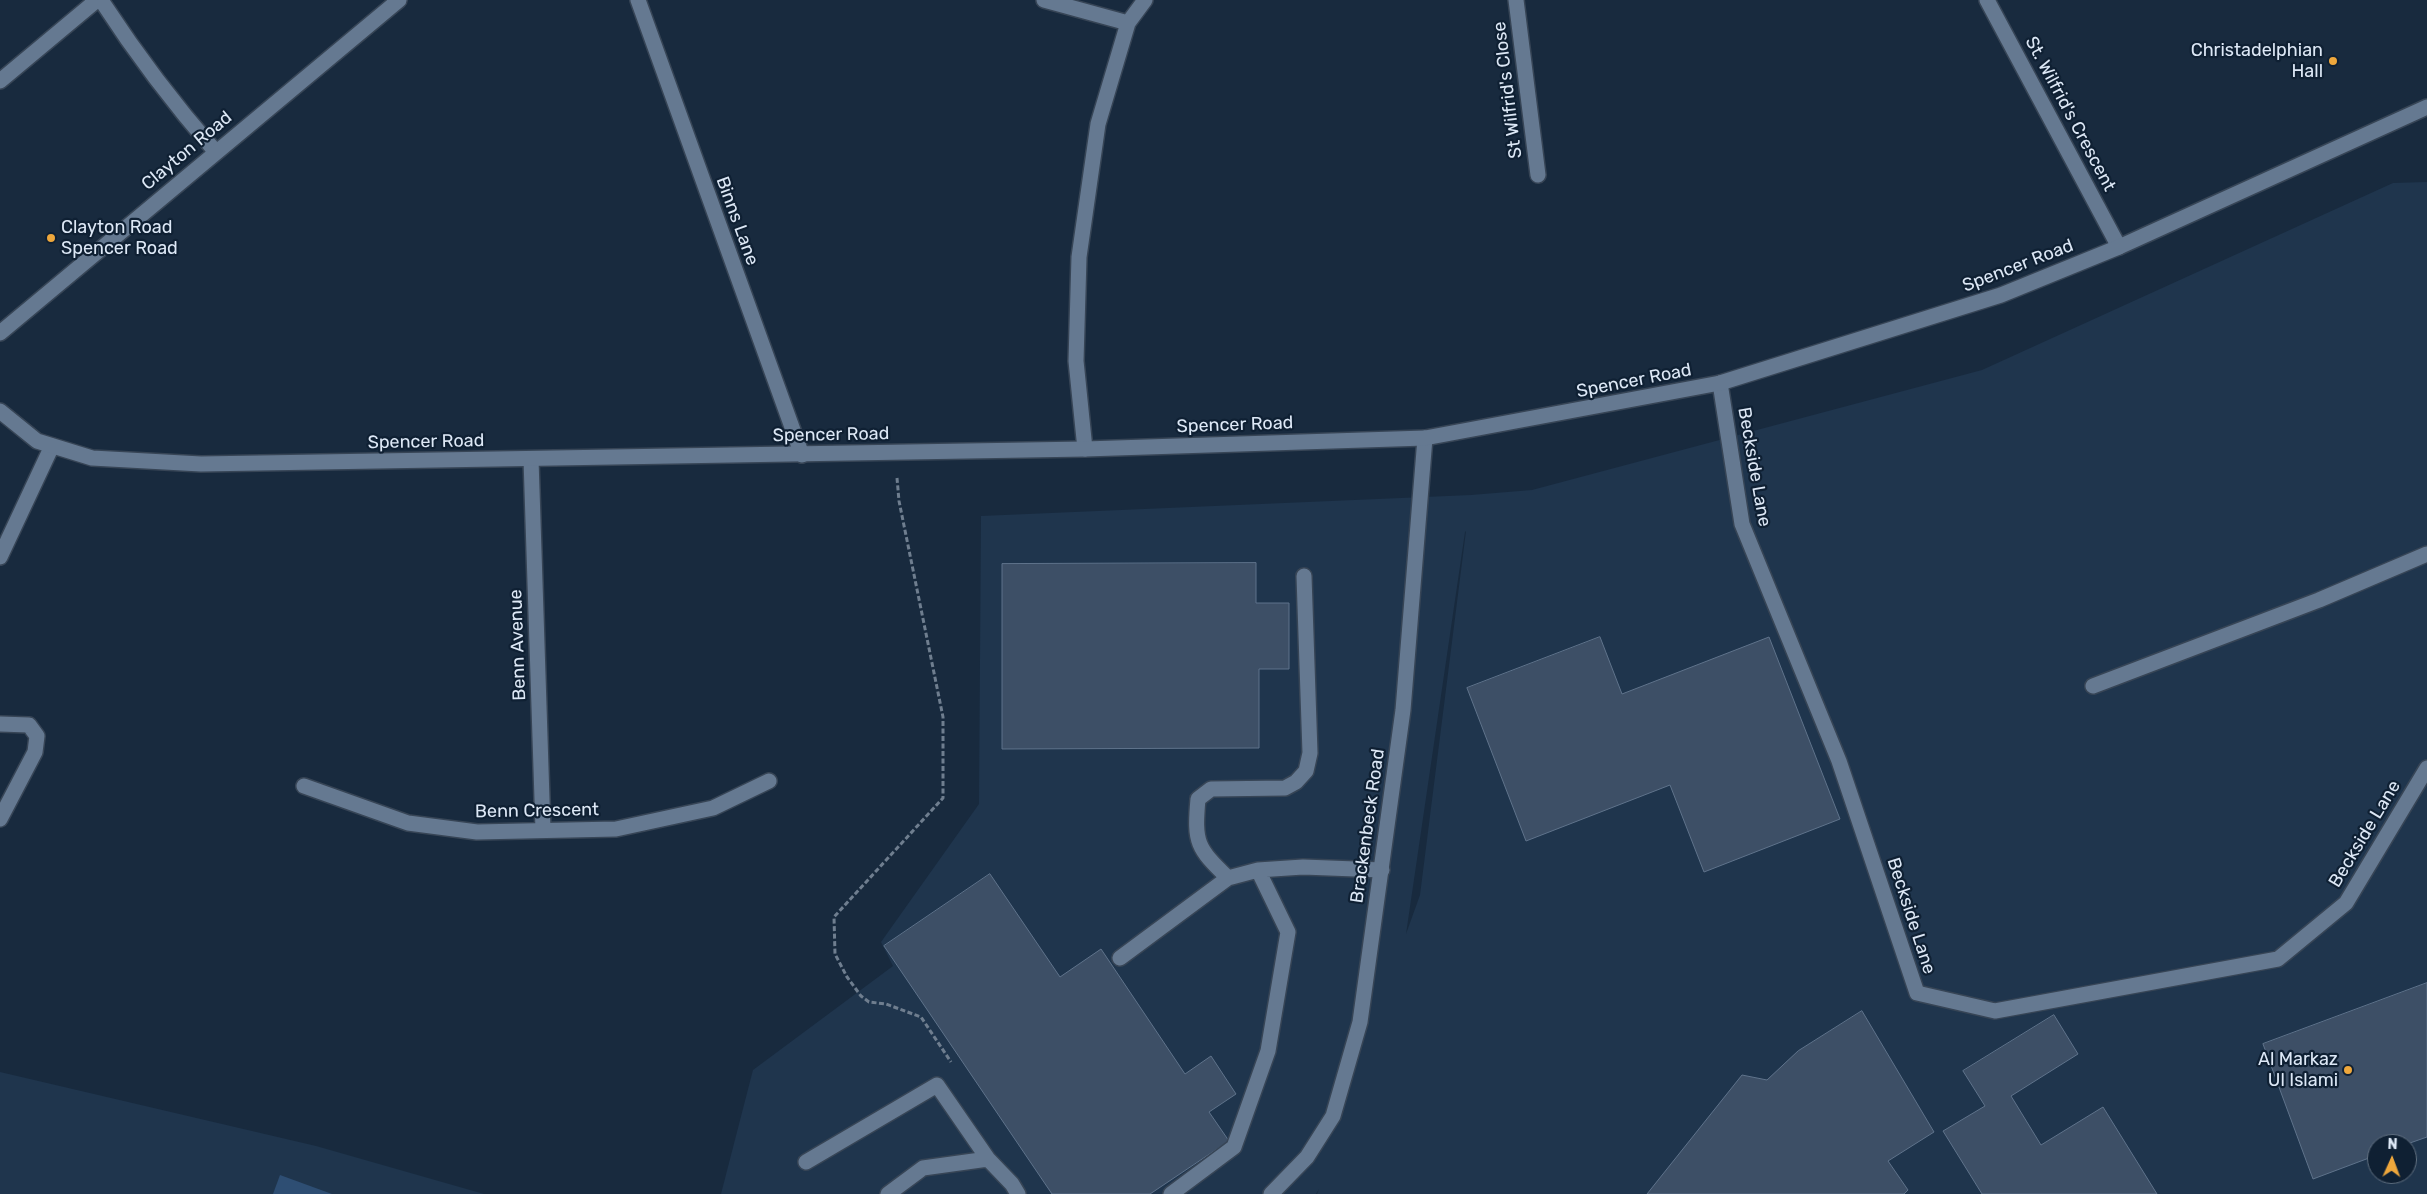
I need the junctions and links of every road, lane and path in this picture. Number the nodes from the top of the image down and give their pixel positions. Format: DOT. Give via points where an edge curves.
graph roads {
  1 [pos="97,0"];
  2 [pos="101,0"];
  3 [pos="399,0"];
  4 [pos="638,0"];
  5 [pos="1044,0"];
  6 [pos="1145,0"];
  7 [pos="1516,0"];
  8 [pos="1987,0"];
  9 [pos="1128,23"];
  10 [pos="0,81"];
  11 [pos="2427,107"];
  12 [pos="215,151"];
  13 [pos="1538,175"];
  14 [pos="2119,247"];
  15 [pos="0,333"];
  16 [pos="1720,384"];
  17 [pos="0,411"];
  18 [pos="1425,438"];
  19 [pos="52,446"];
  20 [pos="1085,448"];
  21 [pos="896,452"];
  22 [pos="802,455"];
  23 [pos="531,459"];
  24 [pos="2427,554"];
  25 [pos="0,557"];
  26 [pos="1304,576"];
  27 [pos="2093,686"];
  28 [pos="0,724"];
  29 [pos="2427,768"];
  30 [pos="769,781"];
  31 [pos="304,786"];
  32 [pos="0,819"];
  33 [pos="543,830"];
  34 [pos="1258,870"];
  35 [pos="1382,870"];
  36 [pos="1228,878"];
  37 [pos="1120,958"];
  38 [pos="952,1063"];
  39 [pos="988,1159"];
  40 [pos="806,1162"];
  41 [pos="888,1194"];
  42 [pos="1018,1194"];
  43 [pos="1171,1194"];
  44 [pos="1271,1194"];
  1 -- 10 [label="street"];
  2 -- 12 [label="street" via="175,106"];
  3 -- 12 [label="street, Clayton Road"];
  4 -- 22 [label="street, Binns Lane"];
  5 -- 9 [label="street"];
  6 -- 9 [label="street"];
  7 -- 13 [label="street, St Wilfrid's Close"];
  8 -- 14 [label="street, St. Wilfrid's Crescent"];
  9 -- 20 [label="street" via="1098,124 1079,256 1076,361"];
  11 -- 14 [label="street, Spencer Road"];
  12 -- 15 [label="street, Clayton Road"];
  14 -- 16 [label="street, Spencer Road" via="2001,295"];
  16 -- 18 [label="street, Spencer Road"];
  16 -- 29 [label="street, Beckside Lane" via="1742,524 1839,761 1917,993 1995,1012 2278,959 2346,903"];
  17 -- 19 [label="street, Spencer Road" via="37,442"];
  18 -- 20 [label="street, Spencer Road"];
  18 -- 35 [label="street, Brackenbeck Road" via="1403,710"];
  19 -- 23 [label="street, Spencer Road" via="92,458 201,464"];
  19 -- 25 [label="street"];
  20 -- 21 [label="street, Spencer Road"];
  21 -- 22 [label="street, Spencer Road"];
  21 -- 38 [label="path" via="898,501 943,717 943,798 834,918 835,954 861,996 869,1002 886,1004 921,1017"];
  22 -- 23 [label="street, Spencer Road"];
  23 -- 33 [label="street, Benn Avenue"];
  24 -- 27 [label="street" via="2319,600"];
  26 -- 36 [label="street" via="1310,753 1306,771 1285,788 1212,789 1198,799 1196,829 1204,855"];
  28 -- 32 [label="street" via="29,725 37,736 35,752"];
  30 -- 33 [label="street, Benn Crescent" via="714,808 616,829"];
  31 -- 33 [label="street, Benn Crescent" via="408,823 477,832"];
  34 -- 35 [label="street" via="1303,867"];
  34 -- 36 [label="street"];
  34 -- 43 [label="street" via="1288,932 1268,1051 1234,1147"];
  35 -- 44 [label="street, Brackenbeck Road" via="1360,1022 1333,1116 1307,1157"];
  36 -- 37 [label="street"];
  39 -- 40 [label="street" via="937,1085"];
  39 -- 41 [label="street" via="923,1168"];
  39 -- 42 [label="street"];
}
